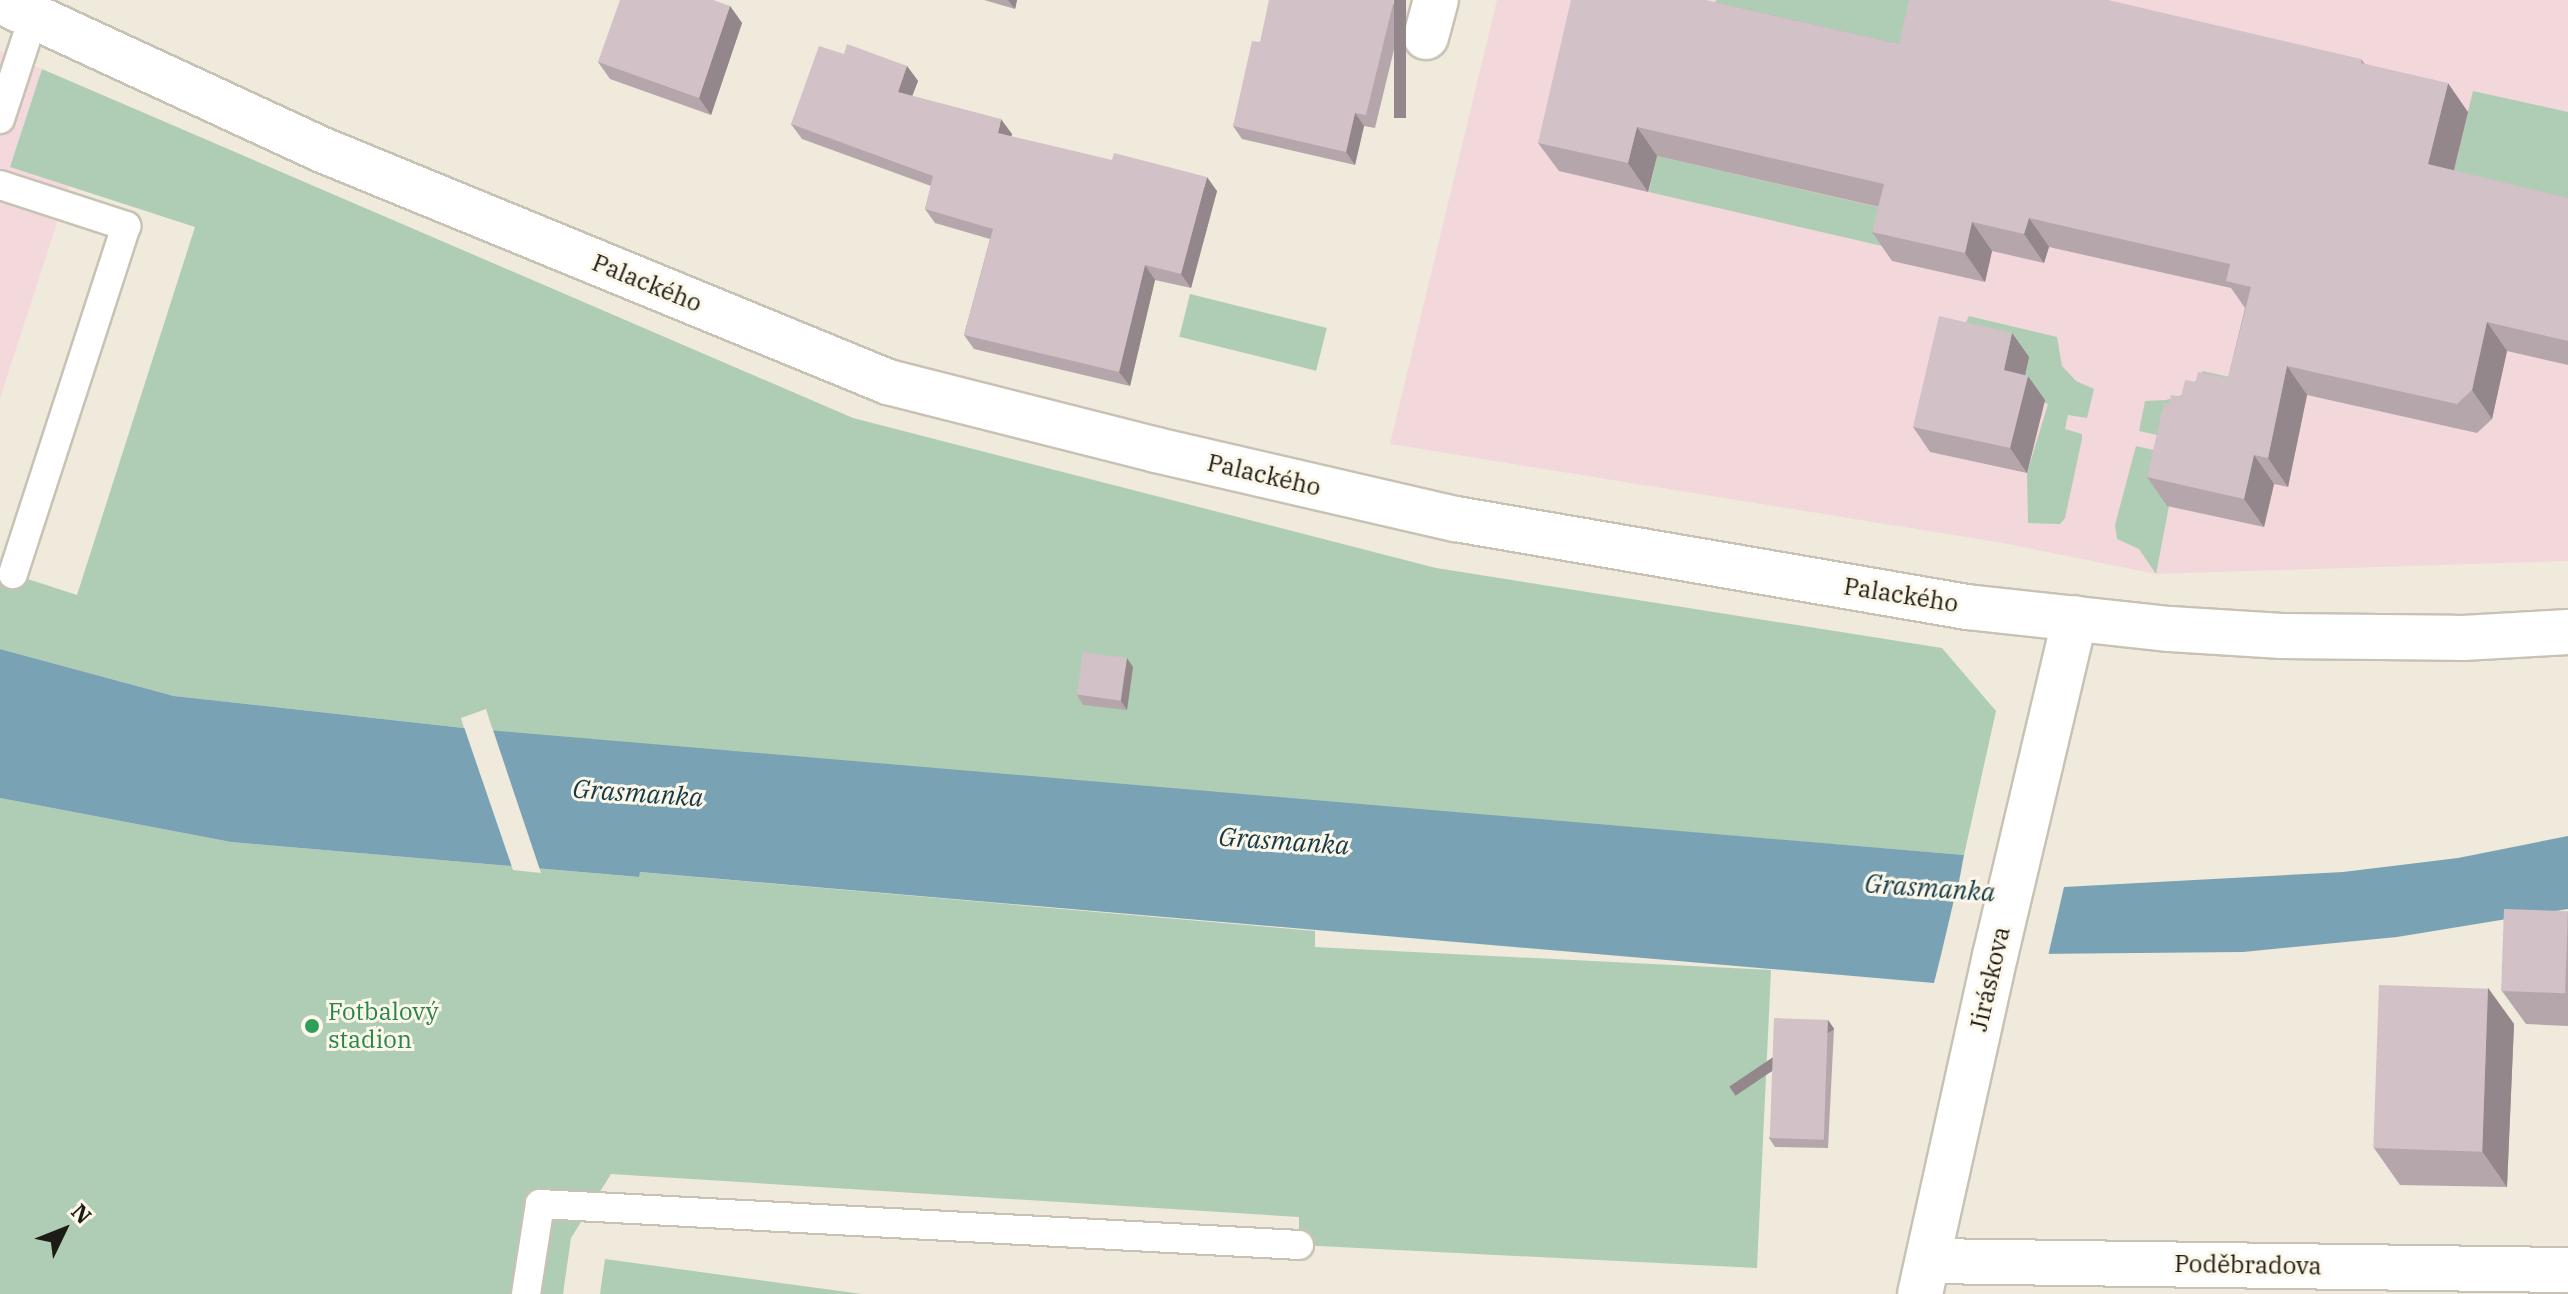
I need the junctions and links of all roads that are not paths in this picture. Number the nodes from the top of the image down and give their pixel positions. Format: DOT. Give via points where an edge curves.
graph roads {
  1 [pos="17,8"];
  2 [pos="0,119"];
  3 [pos="0,185"];
  4 [pos="13,574"];
  5 [pos="2075,618"];
  6 [pos="2568,632"];
  7 [pos="1299,1245"];
  8 [pos="2568,1270"];
  9 [pos="1924,1277"];
  10 [pos="526,1294"];
  1 -- 2 [label="lane, Palackého"];
  1 -- 5 [label="street, Palackého" via="325,151 888,382 1456,519 1967,607"];
  3 -- 4 [label="lane" via="126,226"];
  5 -- 6 [label="street, Palackého" via="2282,636 2463,638"];
  5 -- 9 [label="street, Jiráskova"];
  7 -- 10 [label="lane" via="540,1204"];
  8 -- 9 [label="street, Poděbradova"];
}
